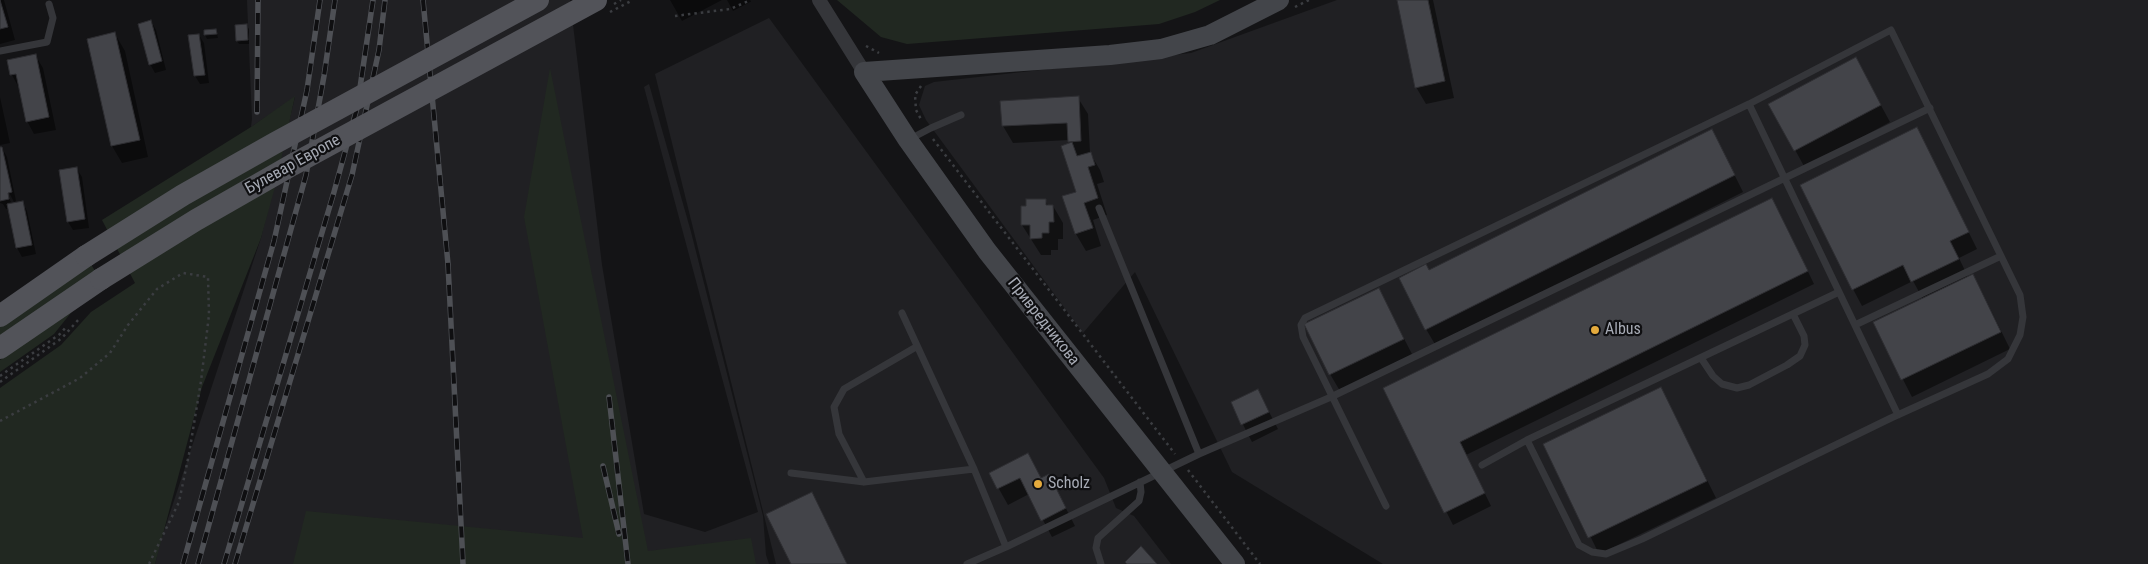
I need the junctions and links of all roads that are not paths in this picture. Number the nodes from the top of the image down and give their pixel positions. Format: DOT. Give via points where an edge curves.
graph roads {
  1 [pos="538,0"];
  2 [pos="596,0"];
  3 [pos="820,0"];
  4 [pos="1279,0"];
  5 [pos="49,4"];
  6 [pos="0,51"];
  7 [pos="864,72"];
  8 [pos="1749,104"];
  9 [pos="1930,108"];
  10 [pos="961,115"];
  11 [pos="908,140"];
  12 [pos="1785,179"];
  13 [pos="1099,208"];
  14 [pos="2001,256"];
  15 [pos="1839,292"];
  16 [pos="902,313"];
  17 [pos="1793,314"];
  18 [pos="0,316"];
  19 [pos="1855,326"];
  20 [pos="916,347"];
  21 [pos="0,348"];
  22 [pos="1701,358"];
  23 [pos="1331,398"];
  24 [pos="1898,415"];
  25 [pos="1527,440"];
  26 [pos="1199,454"];
  27 [pos="1482,465"];
  28 [pos="974,469"];
  29 [pos="1161,472"];
  30 [pos="791,473"];
  31 [pos="864,482"];
  32 [pos="1140,482"];
  33 [pos="1386,506"];
  34 [pos="1006,547"];
  35 [pos="967,564"];
  36 [pos="1101,564"];
  37 [pos="1235,564"];
  1 -- 18 [label="main road, Булевар Европе, bridge" via="183,195 86,256"];
  2 -- 21 [label="main road, Булевар Европе, bridge" via="196,220 101,279"];
  3 -- 7 [label="street, Привредникова"];
  4 -- 7 [label="street" via="1210,35 1161,49"];
  5 -- 6 [label="lane" via="53,18 47,42"];
  7 -- 11 [label="street, Привредникова"];
  8 -- 9 [label="lane" via="1891,30"];
  8 -- 12 [label="lane"];
  8 -- 23 [label="lane" via="1305,318 1301,325 1303,337"];
  9 -- 12 [label="lane"];
  9 -- 14 [label="lane"];
  10 -- 11 [label="lane"];
  11 -- 29 [label="street, Привредникова" via="987,252"];
  12 -- 15 [label="lane"];
  12 -- 23 [label="lane"];
  13 -- 26 [label="lane"];
  14 -- 19 [label="lane"];
  14 -- 24 [label="lane" via="2020,295 2023,317 2020,335 2008,359 1988,374"];
  15 -- 17 [label="lane"];
  15 -- 19 [label="lane"];
  16 -- 20 [label="lane"];
  17 -- 22 [label="lane"];
  17 -- 22 [label="lane" via="1804,336 1805,345 1800,356 1749,385 1737,388 1722,384"];
  19 -- 24 [label="lane"];
  20 -- 28 [label="lane"];
  20 -- 31 [label="lane" via="844,389 834,407 839,434"];
  22 -- 25 [label="lane"];
  23 -- 26 [label="lane"];
  23 -- 33 [label="lane"];
  24 -- 25 [label="lane" via="1606,554 1592,552 1579,545"];
  25 -- 27 [label="lane"];
  26 -- 29 [label="lane"];
  28 -- 31 [label="lane"];
  28 -- 34 [label="lane"];
  29 -- 32 [label="lane"];
  29 -- 37 [label="street, Привредникова"];
  30 -- 31 [label="lane"];
  32 -- 34 [label="lane"];
  32 -- 36 [label="lane" via="1139,501 1098,538 1096,548"];
  34 -- 35 [label="lane"];
}
